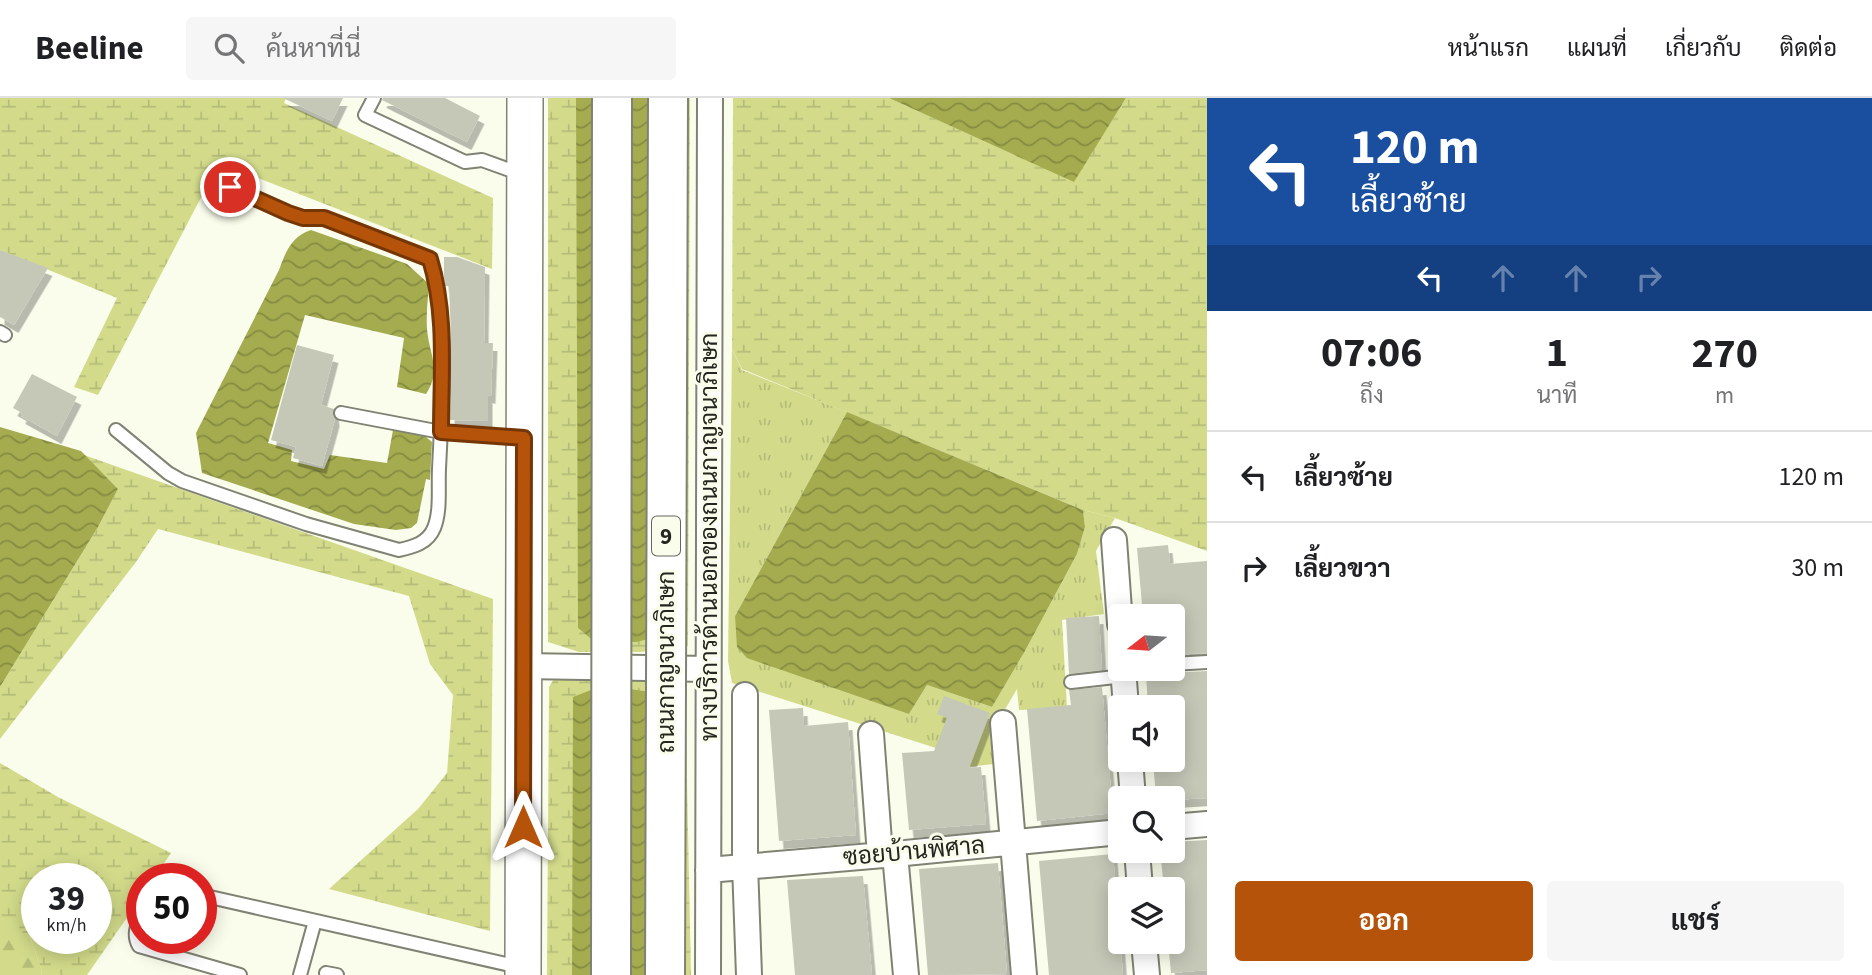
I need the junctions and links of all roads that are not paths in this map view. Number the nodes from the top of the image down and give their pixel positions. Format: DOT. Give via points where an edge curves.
graph roads {
  1 [pos="373,98"];
  2 [pos="525,98"];
  3 [pos="612,98"];
  4 [pos="667,98"];
  5 [pos="710,98"];
  6 [pos="524,176"];
  7 [pos="230,187"];
  8 [pos="341,413"];
  9 [pos="116,430"];
  10 [pos="441,432"];
  11 [pos="524,438"];
  12 [pos="1114,540"];
  13 [pos="1119,604"];
  14 [pos="1207,662"];
  15 [pos="1185,663"];
  16 [pos="523,666"];
  17 [pos="708,669"];
  18 [pos="1108,675"];
  19 [pos="1071,682"];
  20 [pos="745,695"];
  21 [pos="1003,723"];
  22 [pos="871,734"];
  23 [pos="1207,824"];
  24 [pos="1185,826"];
  25 [pos="1108,833"];
  26 [pos="1013,842"];
  27 [pos="887,855"];
  28 [pos="745,865"];
  29 [pos="708,870"];
  30 [pos="217,899"];
  31 [pos="315,921"];
  32 [pos="167,954"];
  33 [pos="1145,954"];
  34 [pos="523,971"];
  35 [pos="240,975"];
  36 [pos="300,975"];
  37 [pos="611,975"];
  38 [pos="665,975"];
  39 [pos="708,975"];
  40 [pos="749,975"];
  41 [pos="906,975"];
  42 [pos="1024,975"];
  43 [pos="1147,975"];
  1 -- 6 [label="lane" via="365,115 465,162 482,160"];
  2 -- 6 [label="main road"];
  3 -- 37 [label="highway, bridge"];
  4 -- 38 [label="highway, ถนนกาญจนาภิเษก / 9, bridge"];
  5 -- 17 [label="street, ทางบริการด้านนอกของถนนกาญจนาภิเษก"];
  6 -- 11 [label="main road"];
  7 -- 10 [label="lane" via="288,213 324,218 430,259 442,315"];
  8 -- 10 [label="lane"];
  9 -- 10 [label="lane" via="182,481 398,550 413,547 433,530"];
  10 -- 11 [label="lane"];
  11 -- 16 [label="main road"];
  12 -- 13 [label="street"];
  14 -- 15 [label="lane"];
  16 -- 17 [label="street"];
  16 -- 34 [label="main road"];
  17 -- 29 [label="street, ทางบริการด้านนอกของถนนกาญจนาภิเษก"];
  18 -- 19 [label="lane"];
  20 -- 28 [label="street"];
  21 -- 26 [label="street"];
  22 -- 27 [label="street"];
  23 -- 24 [label="street"];
  25 -- 26 [label="street, ซอยบ้านพิศาล"];
  26 -- 27 [label="street, ซอยบ้านพิศาล"];
  26 -- 42 [label="street"];
  27 -- 28 [label="street, ซอยบ้านพิศาล"];
  27 -- 41 [label="street"];
  28 -- 29 [label="street, ซอยบ้านพิศาล"];
  28 -- 40 [label="street"];
  29 -- 39 [label="street, ทางบริการด้านนอกของถนนกาญจนาภิเษก"];
  30 -- 31 [label="lane"];
  31 -- 34 [label="lane"];
  31 -- 36 [label="lane"];
  32 -- 35 [label="lane"];
  33 -- 43 [label="street"];
}
